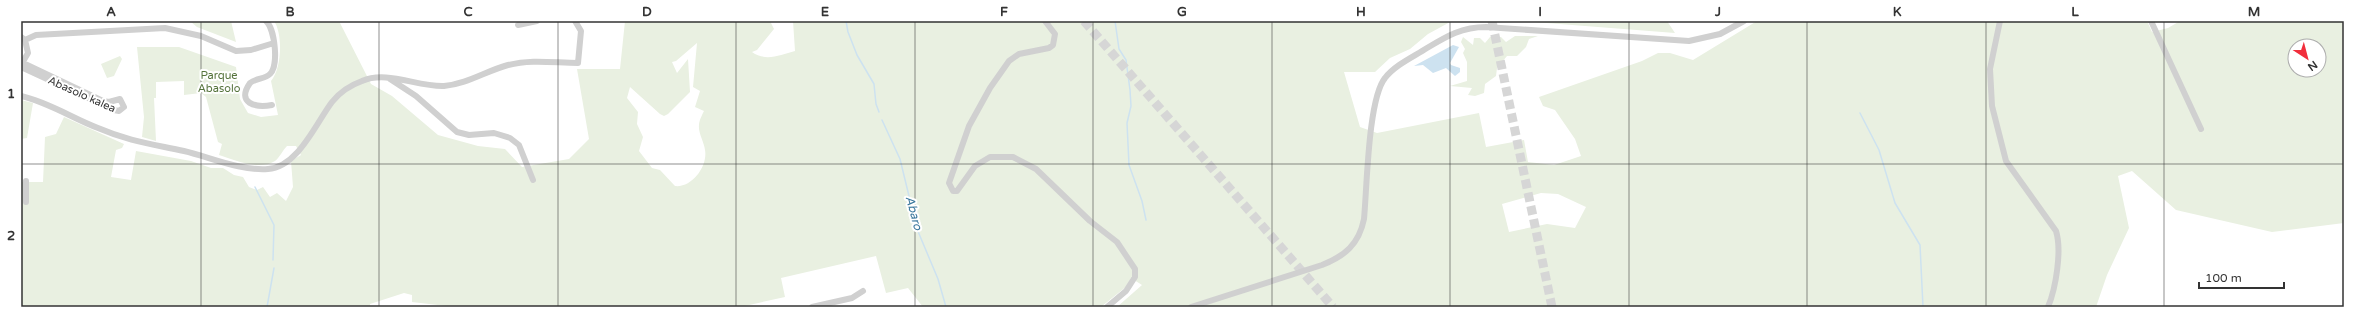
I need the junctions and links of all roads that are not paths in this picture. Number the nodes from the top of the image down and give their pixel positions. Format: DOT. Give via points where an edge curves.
graph roads {
  1 [pos="266,21"];
  2 [pos="537,21"];
  3 [pos="575,21"];
  4 [pos="1045,21"];
  5 [pos="1744,21"];
  6 [pos="2000,21"];
  7 [pos="2151,21"];
  8 [pos="518,25"];
  9 [pos="23,39"];
  10 [pos="274,43"];
  11 [pos="22,65"];
  12 [pos="389,78"];
  13 [pos="21,96"];
  14 [pos="272,105"];
  15 [pos="2201,129"];
  16 [pos="534,180"];
  17 [pos="26,181"];
  18 [pos="26,202"];
  19 [pos="862,291"];
  20 [pos="812,307"];
  21 [pos="1107,307"];
  22 [pos="1191,307"];
  23 [pos="2048,307"];
  1 -- 10 [label="street" via="273,29"];
  2 -- 8 [label="street"];
  3 -- 12 [label="street" via="580,27 578,63 531,61 446,85 426,85"];
  4 -- 21 [label="street" via="1055,34 1053,45 1020,54 1010,60 990,88 969,126 949,183 953,191 957,191 975,166 995,156 1014,157 1036,169 1090,222 1117,242 1135,269 1135,278 1126,291"];
  5 -- 22 [label="street" via="1720,34 1689,41 1486,27 1460,30 1446,37 1389,73 1378,88 1364,218 1360,234 1351,248 1335,260 1322,265"];
  6 -- 23 [label="street" via="1990,69 1992,106 2006,161 2056,231 2059,241 2053,296"];
  7 -- 15 [label="street"];
  9 -- 10 [label="street" via="36,34 165,28 201,36 236,51 251,50"];
  9 -- 11 [label="street" via="28,55"];
  10 -- 14 [label="street" via="274,70 270,75 250,83 246,92 254,107"];
  11 -- 11 [label="street, Abasolo kalea" via="114,110 124,107 120,99 109,102 103,100"];
  12 -- 13 [label="street" via="362,80 342,92 333,101 304,146 275,168 246,167 184,151 132,142 42,102"];
  12 -- 16 [label="street" via="416,96 457,132 469,135 494,133 510,138 518,145"];
  17 -- 18 [label="street"];
  19 -- 20 [label="street" via="852,298"];
}
